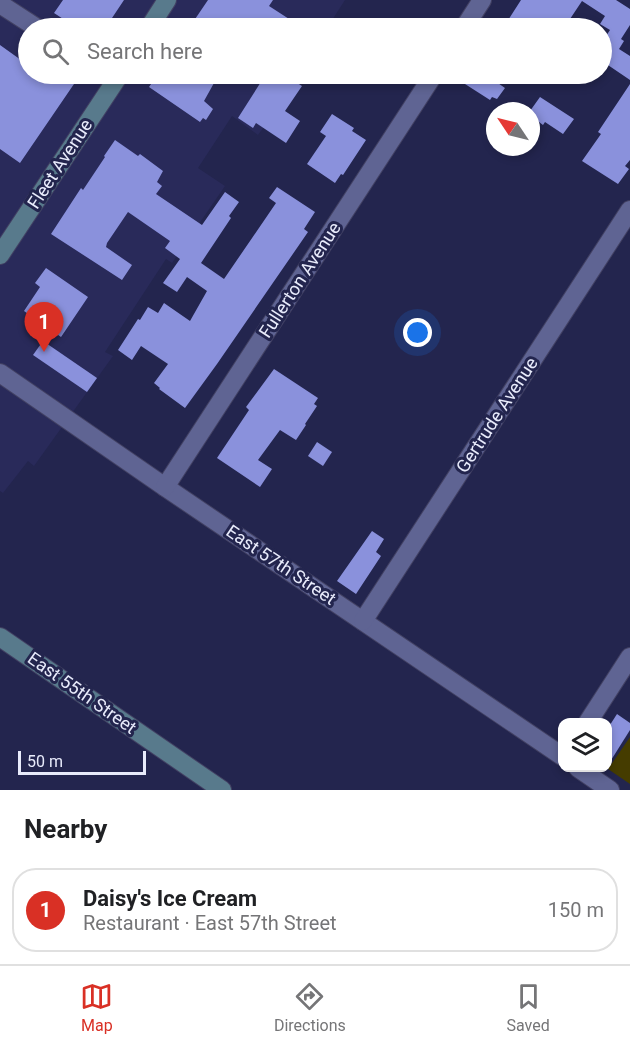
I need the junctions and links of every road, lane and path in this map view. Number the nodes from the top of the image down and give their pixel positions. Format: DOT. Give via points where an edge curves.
graph roads {
  1 [pos="167,0"];
  2 [pos="482,0"];
  3 [pos="0,4"];
  4 [pos="22,18"];
  5 [pos="155,18"];
  6 [pos="470,18"];
  7 [pos="107,84"];
  8 [pos="427,84"];
  9 [pos="630,210"];
  10 [pos="0,255"];
  11 [pos="0,373"];
  12 [pos="165,487"];
  13 [pos="363,621"];
  14 [pos="0,637"];
  15 [pos="630,657"];
  16 [pos="591,718"];
  17 [pos="558,753"];
  18 [pos="584,772"];
  19 [pos="222,790"];
  20 [pos="610,790"];
  1 -- 5 [label="street"];
  2 -- 6 [label="street"];
  3 -- 4 [label="street"];
  7 -- 10 [label="street, Fleet Avenue"];
  8 -- 12 [label="street, Fullerton Avenue"];
  9 -- 13 [label="street, Gertrude Avenue"];
  11 -- 12 [label="street, East 57th Street"];
  12 -- 13 [label="street, East 57th Street"];
  13 -- 17 [label="street, East 57th Street"];
  14 -- 19 [label="street, East 55th Street"];
  15 -- 16 [label="street"];
  18 -- 20 [label="street"];
}
